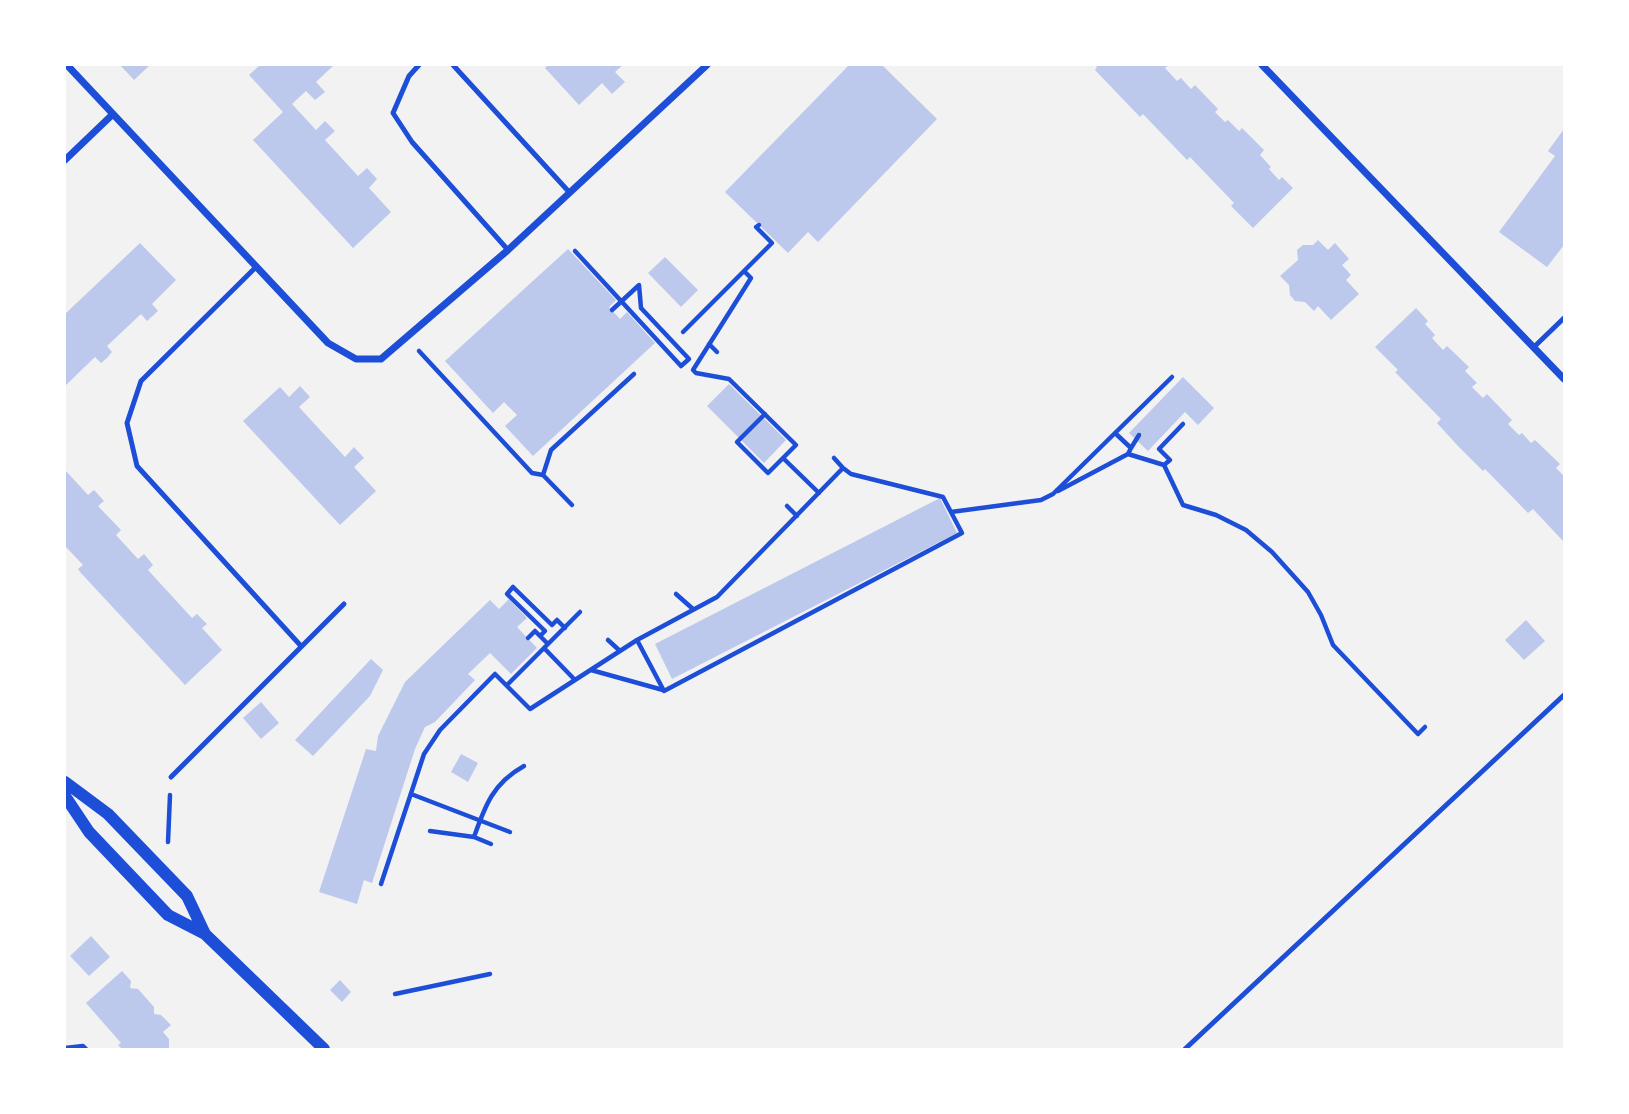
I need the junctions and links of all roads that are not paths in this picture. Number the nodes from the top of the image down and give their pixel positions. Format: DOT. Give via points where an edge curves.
graph roads {
  1 [pos="67,65"];
  2 [pos="419,65"];
  3 [pos="453,65"];
  4 [pos="707,65"];
  5 [pos="1262,65"];
  6 [pos="113,114"];
  7 [pos="65,160"];
  8 [pos="570,192"];
  9 [pos="508,250"];
  10 [pos="257,267"];
  11 [pos="1564,318"];
  12 [pos="1534,347"];
  13 [pos="1564,379"];
  14 [pos="344,604"];
  15 [pos="301,646"];
  16 [pos="1564,695"];
  17 [pos="171,777"];
  18 [pos="65,782"];
  19 [pos="65,796"];
  20 [pos="205,934"];
  21 [pos="324,1049"];
  22 [pos="1185,1049"];
  1 -- 6 [label="street"];
  2 -- 9 [label="lane" via="409,76 393,113 412,142"];
  3 -- 8 [label="lane"];
  4 -- 8 [label="street"];
  5 -- 12 [label="street"];
  6 -- 7 [label="street"];
  6 -- 10 [label="street"];
  8 -- 9 [label="street"];
  9 -- 10 [label="street" via="381,359 356,359 328,343"];
  10 -- 15 [label="lane" via="141,381 127,423 137,466"];
  11 -- 12 [label="lane"];
  12 -- 13 [label="street"];
  14 -- 15 [label="lane"];
  15 -- 17 [label="lane"];
  16 -- 22 [label="lane"];
  18 -- 20 [label="street" via="108,814 187,896"];
  19 -- 20 [label="street" via="89,832 168,915"];
  20 -- 21 [label="street"];
}
